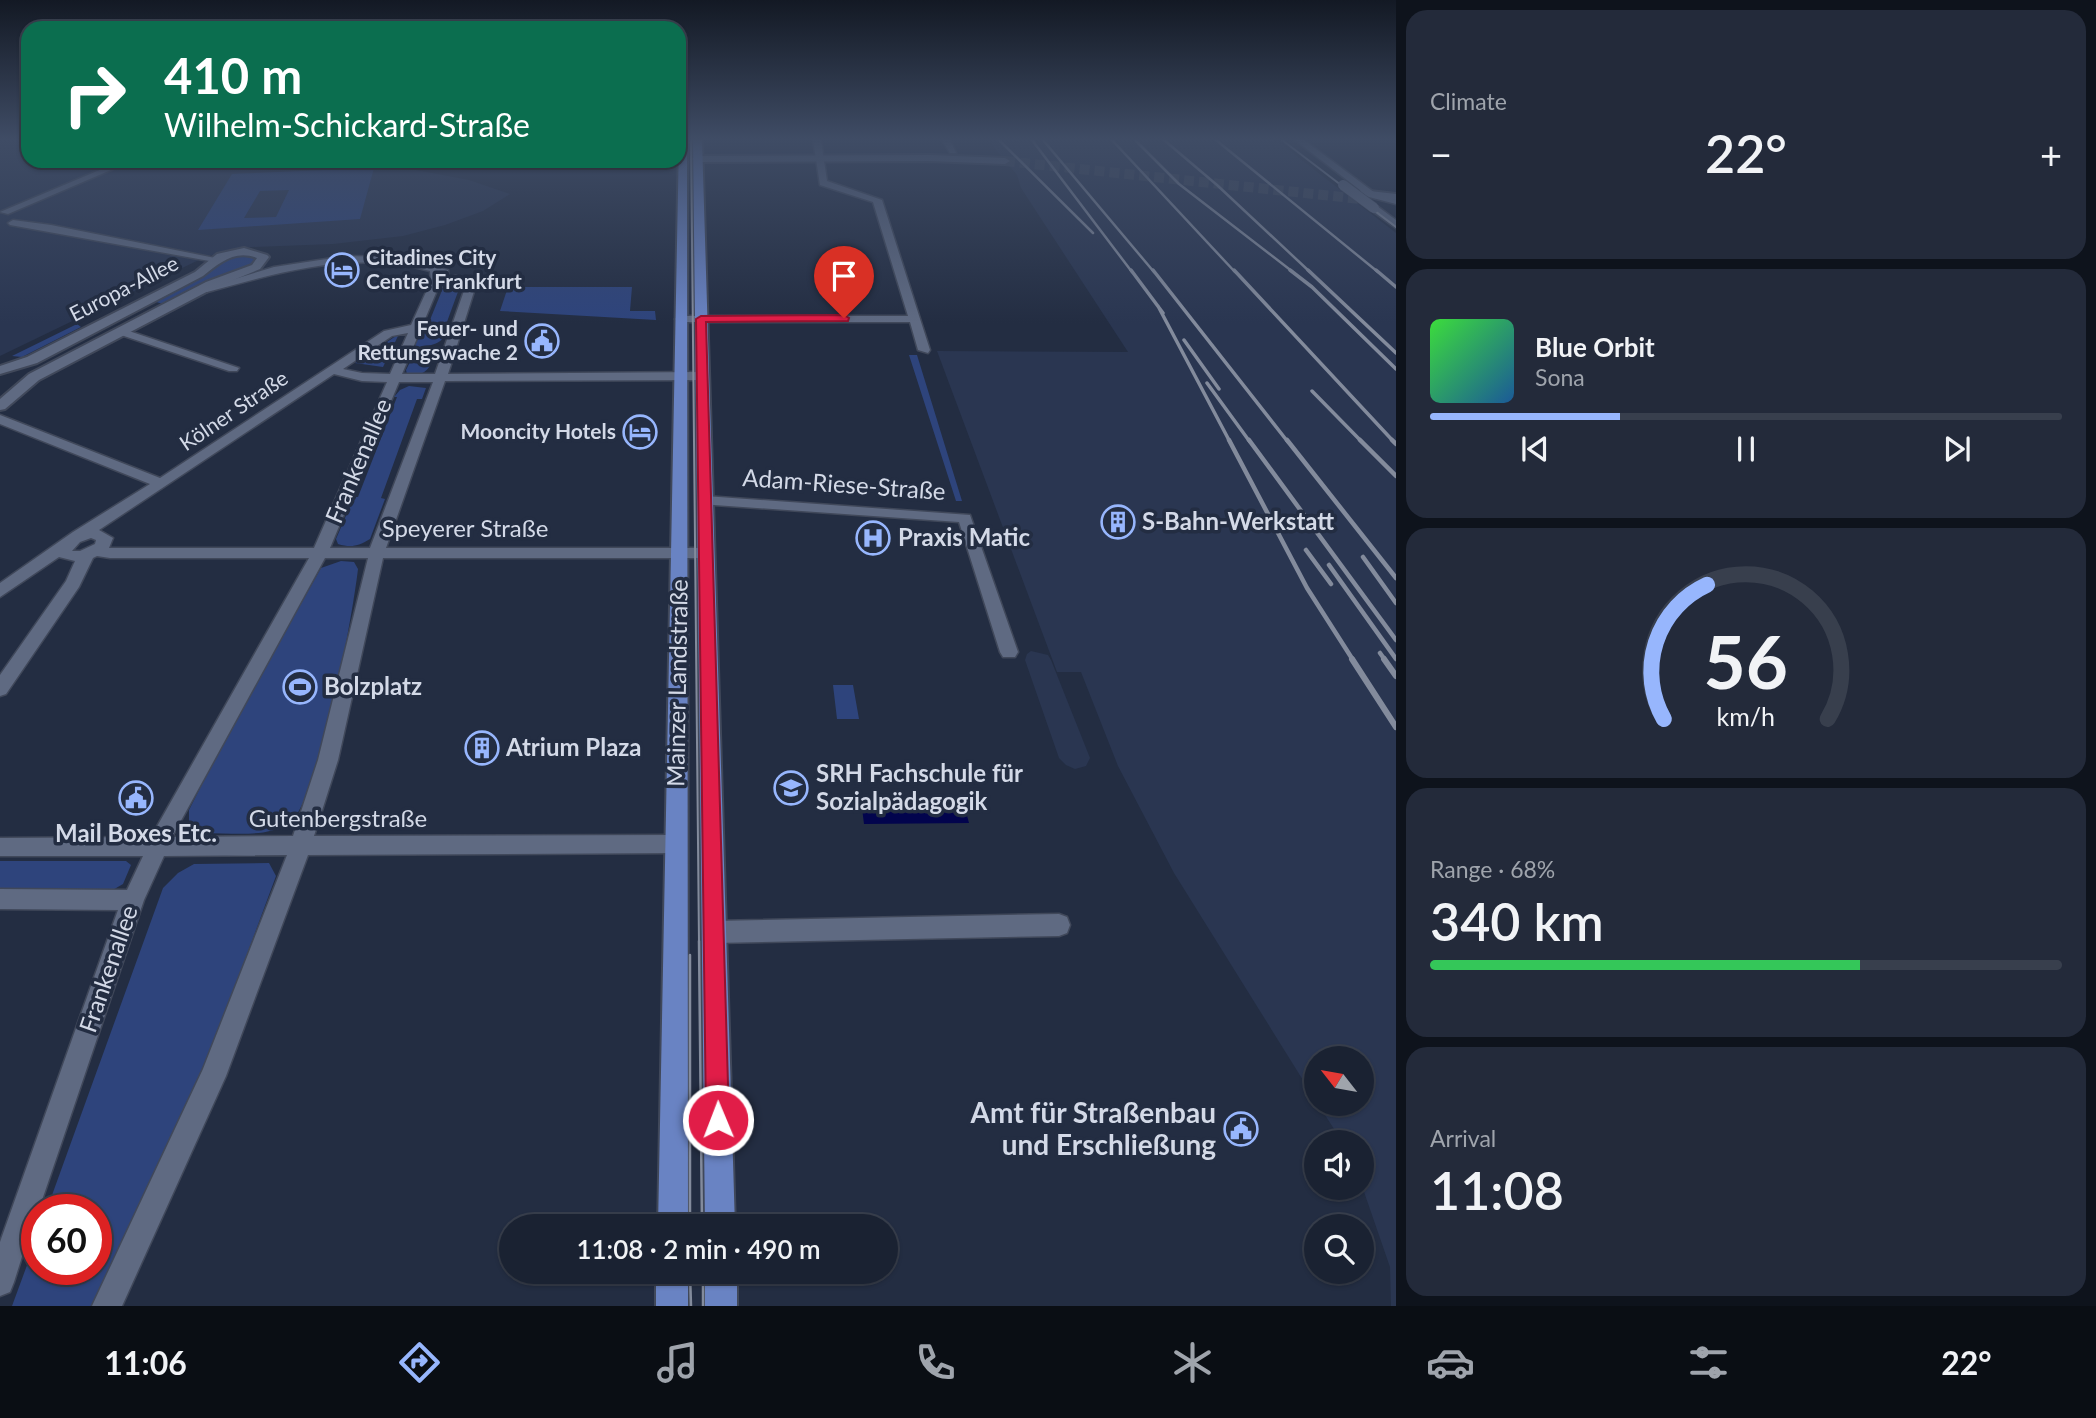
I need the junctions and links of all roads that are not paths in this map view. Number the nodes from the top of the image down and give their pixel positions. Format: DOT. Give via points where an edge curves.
graph roads {
  1 [pos="35,201"];
  2 [pos="53,201"];
  3 [pos="682,201"];
  4 [pos="699,201"];
  5 [pos="877,201"];
  6 [pos="1372,201"];
  7 [pos="3,213"];
  8 [pos="24,216"];
  9 [pos="1391,217"];
  10 [pos="13,223"];
  11 [pos="1,225"];
  12 [pos="1396,225"];
  13 [pos="51,228"];
  14 [pos="215,259"];
  15 [pos="263,260"];
  16 [pos="303,265"];
  17 [pos="435,270"];
  18 [pos="463,279"];
  19 [pos="434,286"];
  20 [pos="200,292"];
  21 [pos="681,319"];
  22 [pos="701,319"];
  23 [pos="913,319"];
  24 [pos="415,328"];
  25 [pos="122,332"];
  26 [pos="924,350"];
  27 [pos="233,368"];
  28 [pos="0,370"];
  29 [pos="331,370"];
  30 [pos="681,376"];
  31 [pos="702,376"];
  32 [pos="439,378"];
  33 [pos="395,379"];
  34 [pos="0,408"];
  35 [pos="0,419"];
  36 [pos="162,484"];
  37 [pos="705,501"];
  38 [pos="81,549"];
  39 [pos="376,552"];
  40 [pos="679,552"];
  41 [pos="320,553"];
  42 [pos="706,553"];
  43 [pos="0,591"];
  44 [pos="1009,652"];
  45 [pos="0,689"];
  46 [pos="676,845"];
  47 [pos="158,846"];
  48 [pos="301,846"];
  49 [pos="0,847"];
  50 [pos="0,899"];
  51 [pos="133,900"];
  52 [pos="1059,925"];
  53 [pos="714,932"];
  54 [pos="673,1214"];
  55 [pos="720,1214"];
  56 [pos="0,1282"];
  57 [pos="672,1284"];
  58 [pos="721,1284"];
  59 [pos="107,1306"];
  60 [pos="672,1306"];
  61 [pos="721,1306"];
  1 -- 7 [label="street"];
  2 -- 8 [label="street"];
  3 -- 21 [label="main road, Mainzer Landstraße"];
  4 -- 22 [label="main road, Mainzer Landstraße"];
  5 -- 23 [label="street"];
  6 -- 9 [label="street"];
  7 -- 8 [label="street"];
  8 -- 10 [label="street"];
  8 -- 13 [label="street"];
  9 -- 12 [label="street"];
  10 -- 11 [label="street"];
  10 -- 13 [label="street"];
  13 -- 14 [label="street"];
  14 -- 15 [label="street, Europa-Allee" via="244,251 261,254"];
  14 -- 28 [label="street, Europa-Allee" via="199,274 32,360"];
  15 -- 16 [label="street, Europa-Allee"];
  15 -- 20 [label="street, Europa-Allee"];
  16 -- 17 [label="street, Europa-Allee" via="382,259"];
  16 -- 20 [label="street, Europa-Allee" via="251,274"];
  17 -- 18 [label="street, Europa-Allee"];
  17 -- 19 [label="street"];
  18 -- 19 [label="street"];
  18 -- 32 [label="street, Frankenallee" via="471,285"];
  19 -- 24 [label="street, Frankenallee"];
  20 -- 25 [label="street, Europa-Allee"];
  21 -- 22 [label="street"];
  21 -- 30 [label="main road, Mainzer Landstraße"];
  22 -- 23 [label="street"];
  22 -- 31 [label="main road, Mainzer Landstraße"];
  23 -- 26 [label="street"];
  24 -- 29 [label="street, Kölner Straße" via="388,333"];
  24 -- 33 [label="street, Frankenallee"];
  25 -- 27 [label="street"];
  25 -- 34 [label="street, Europa-Allee" via="34,377"];
  29 -- 33 [label="street"];
  29 -- 36 [label="street, Kölner Straße"];
  30 -- 31 [label="street"];
  30 -- 32 [label="street"];
  30 -- 40 [label="main road, Mainzer Landstraße"];
  31 -- 37 [label="main road, Mainzer Landstraße"];
  32 -- 33 [label="street"];
  32 -- 39 [label="street, Frankenallee"];
  33 -- 41 [label="street, Frankenallee"];
  35 -- 36 [label="street"];
  36 -- 38 [label="street, Kölner Straße"];
  37 -- 42 [label="main road, Mainzer Landstraße"];
  37 -- 44 [label="street, Adam-Riese-Straße" via="965,518"];
  38 -- 41 [label="street, Speyerer Straße" via="110,553"];
  38 -- 43 [label="street, Kölner Straße"];
  38 -- 45 [label="street" via="73,583"];
  39 -- 40 [label="street, Speyerer Straße"];
  39 -- 41 [label="street, Speyerer Straße"];
  39 -- 48 [label="street, Frankenallee" via="341,712"];
  40 -- 42 [label="street, Speyerer Straße"];
  40 -- 46 [label="main road, Mainzer Landstraße"];
  41 -- 47 [label="street, Frankenallee"];
  42 -- 53 [label="main road, Mainzer Landstraße"];
  46 -- 48 [label="street, Gutenbergstraße"];
  46 -- 54 [label="main road, Mainzer Landstraße"];
  47 -- 48 [label="street, Gutenbergstraße"];
  47 -- 49 [label="street, Gutenbergstraße"];
  47 -- 51 [label="street, Frankenallee"];
  48 -- 59 [label="street, Frankenallee" via="213,1076"];
  50 -- 51 [label="street"];
  51 -- 56 [label="street, Frankenallee"];
  52 -- 53 [label="street"];
  53 -- 55 [label="main road, Mainzer Landstraße"];
  57 -- 60 [label="main road"];
  58 -- 61 [label="main road"];
}
